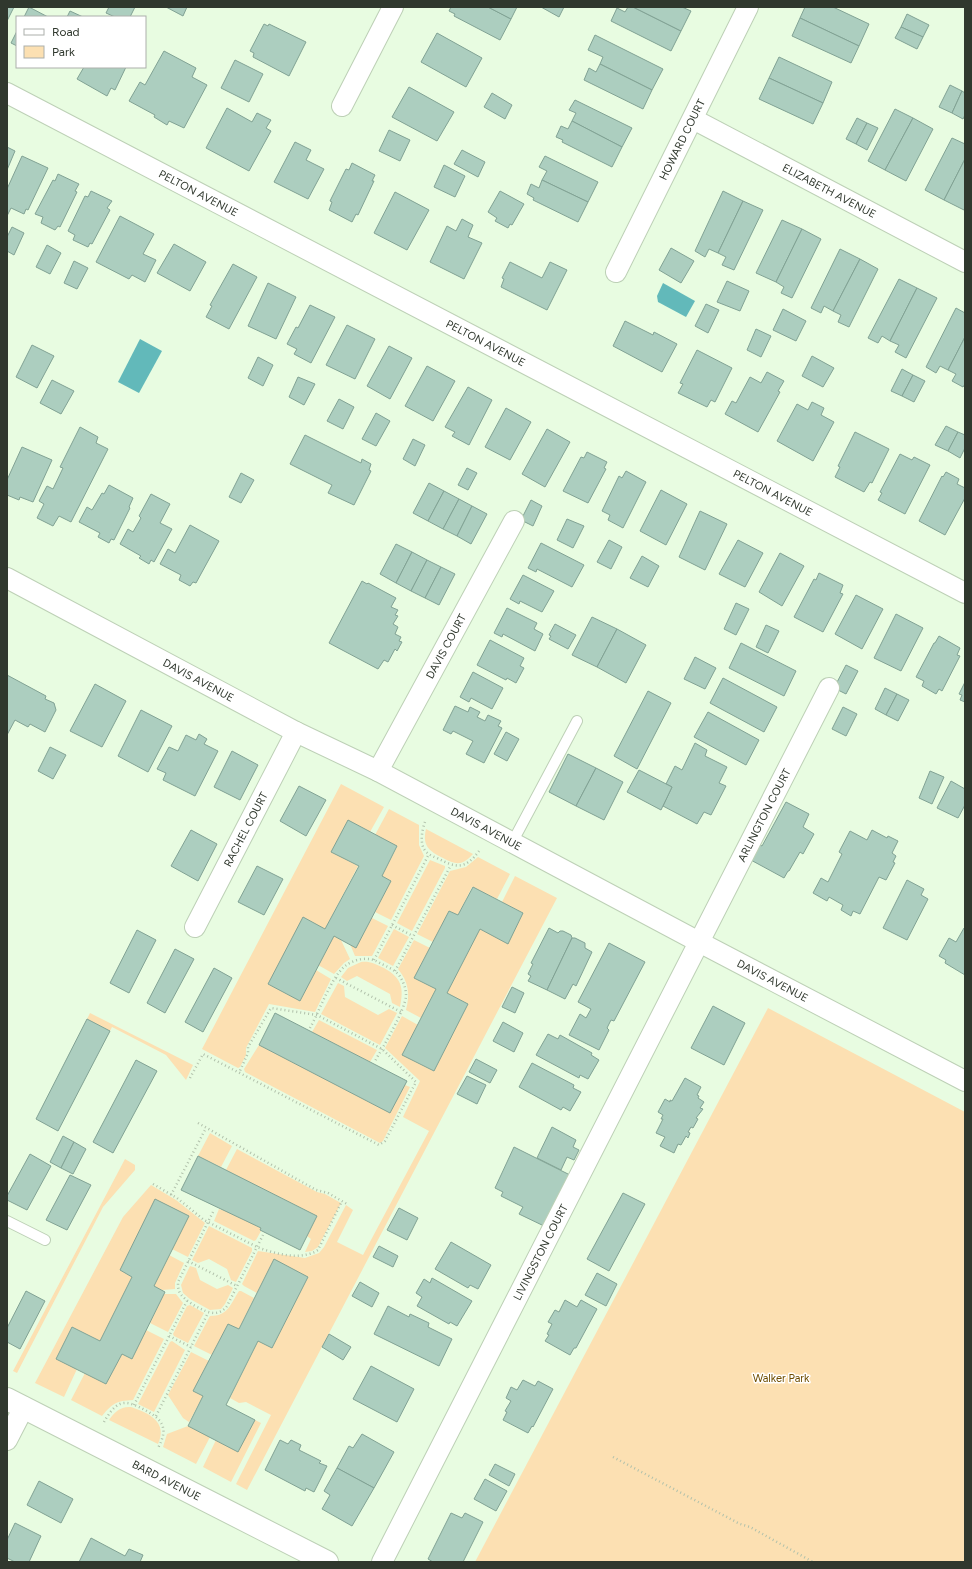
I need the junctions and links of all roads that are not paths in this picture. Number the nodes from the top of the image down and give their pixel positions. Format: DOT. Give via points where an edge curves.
graph roads {
  1 [pos="393,7"];
  2 [pos="748,7"];
  3 [pos="7,93"];
  4 [pos="342,106"];
  5 [pos="693,119"];
  6 [pos="965,262"];
  7 [pos="616,272"];
  8 [pos="514,521"];
  9 [pos="7,578"];
  10 [pos="965,593"];
  11 [pos="829,688"];
  12 [pos="578,721"];
  13 [pos="296,732"];
  14 [pos="378,772"];
  15 [pos="512,843"];
  16 [pos="195,927"];
  17 [pos="699,942"];
  18 [pos="965,1081"];
  19 [pos="7,1221"];
  20 [pos="44,1240"];
  21 [pos="16,1403"];
  22 [pos="7,1440"];
  23 [pos="327,1562"];
  24 [pos="382,1562"];
  1 -- 4 [label="street"];
  2 -- 5 [label="street, HOWARD COURT"];
  3 -- 10 [label="street, PELTON AVENUE"];
  5 -- 6 [label="street, ELIZABETH AVENUE"];
  5 -- 7 [label="street, HOWARD COURT"];
  8 -- 14 [label="street, DAVIS COURT"];
  9 -- 13 [label="street, DAVIS AVENUE"];
  11 -- 17 [label="street, ARLINGTON COURT"];
  12 -- 15 [label="lane"];
  13 -- 14 [label="street, DAVIS AVENUE"];
  13 -- 16 [label="street, RACHEL COURT"];
  14 -- 15 [label="street, DAVIS AVENUE"];
  15 -- 17 [label="street, DAVIS AVENUE"];
  17 -- 18 [label="street, DAVIS AVENUE"];
  17 -- 24 [label="street, LIVINGSTON COURT"];
  19 -- 20 [label="lane"];
  21 -- 22 [label="street"];
  21 -- 23 [label="street, BARD AVENUE"];
}
